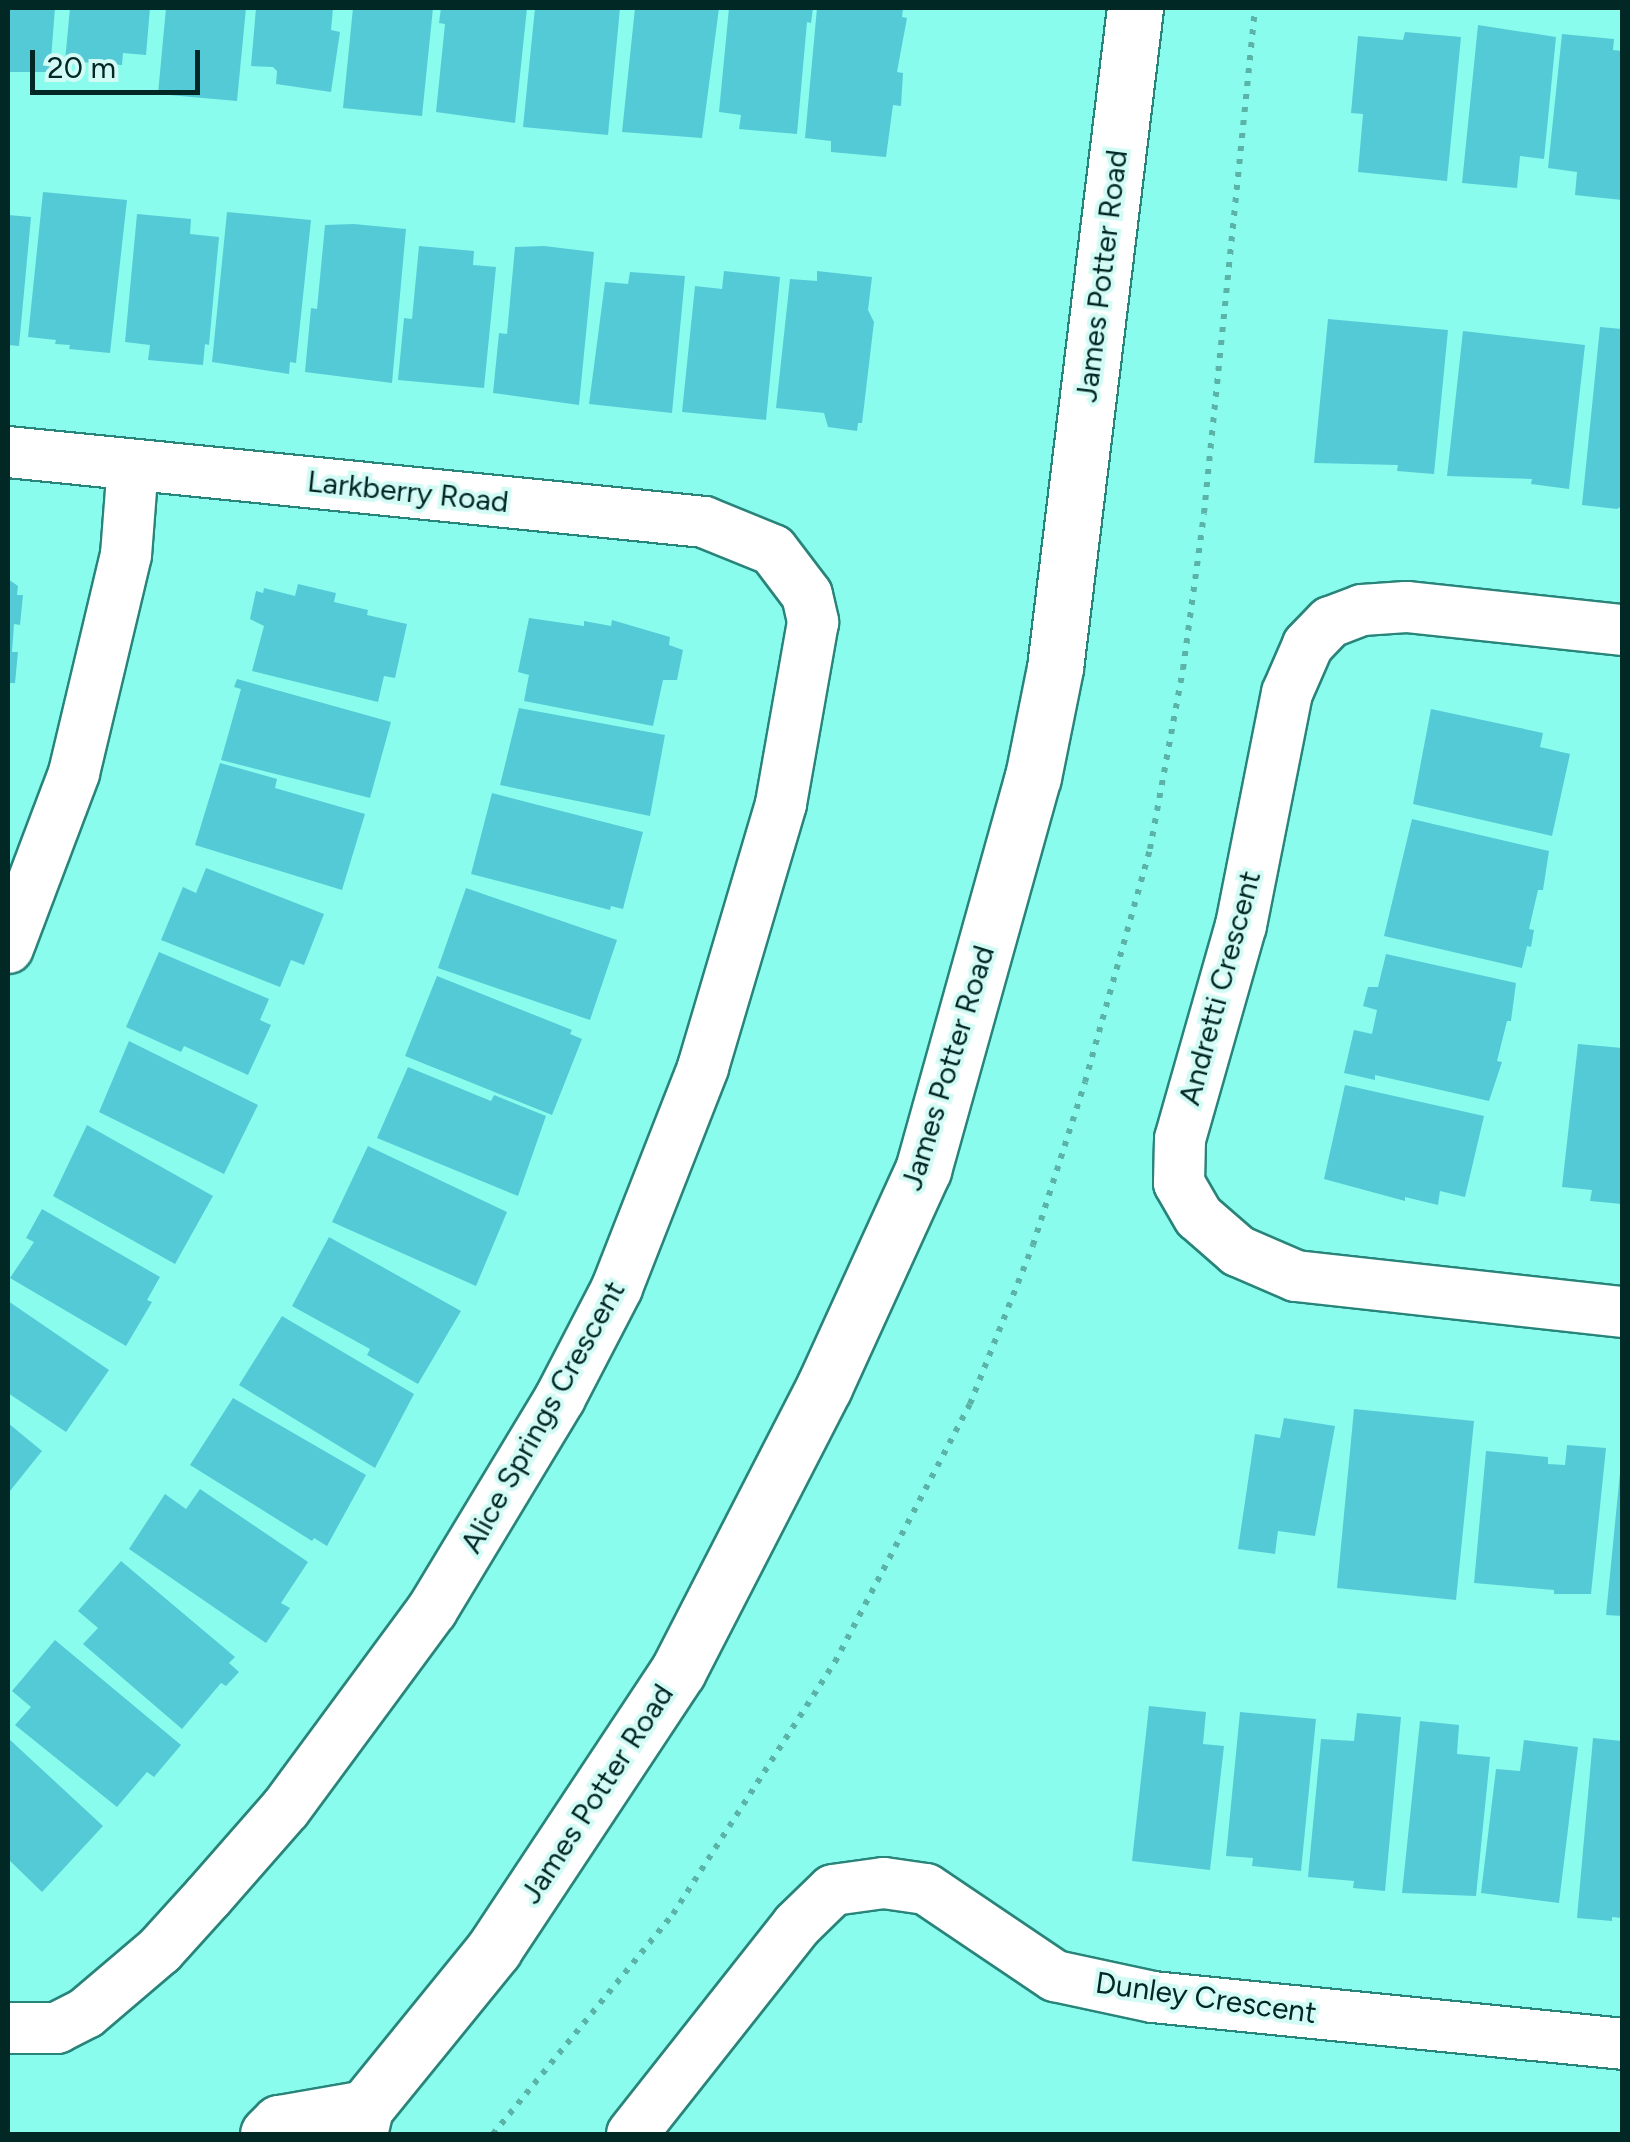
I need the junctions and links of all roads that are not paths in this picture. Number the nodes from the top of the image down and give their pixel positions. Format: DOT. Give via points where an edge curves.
graph roads {
  1 [pos="1135,8"];
  2 [pos="8,452"];
  3 [pos="133,466"];
  4 [pos="794,573"];
  5 [pos="1622,630"];
  6 [pos="8,948"];
  7 [pos="1622,1312"];
  8 [pos="8,2028"];
  9 [pos="1622,2044"];
  10 [pos="362,2121"];
  11 [pos="268,2134"];
  12 [pos="632,2134"];
  1 -- 10 [label="main road, James Potter Road" via="1055,668 1033,776 923,1170 824,1387 678,1671 494,1949"];
  2 -- 3 [label="street, Larkberry Road"];
  3 -- 4 [label="street, Larkberry Road" via="704,522 773,550"];
  3 -- 6 [label="street" via="126,555 74,773"];
  4 -- 8 [label="street, Alice Springs Crescent" via="813,622 781,804 750,914 660,1185 560,1398 432,1610 247,1852 160,1950 86,2014 57,2028"];
  5 -- 7 [label="street, Andretti Crescent" via="1406,607 1362,610 1330,622 1308,645 1287,693 1240,925 1180,1139 1179,1183 1199,1217 1238,1251 1296,1276"];
  9 -- 12 [label="street, Dunley Crescent" via="1153,1997 1055,1976 926,1889 884,1883 833,1890 796,1925"];
  10 -- 11 [label="main road, James Potter Road" via="279,2123"];
}
